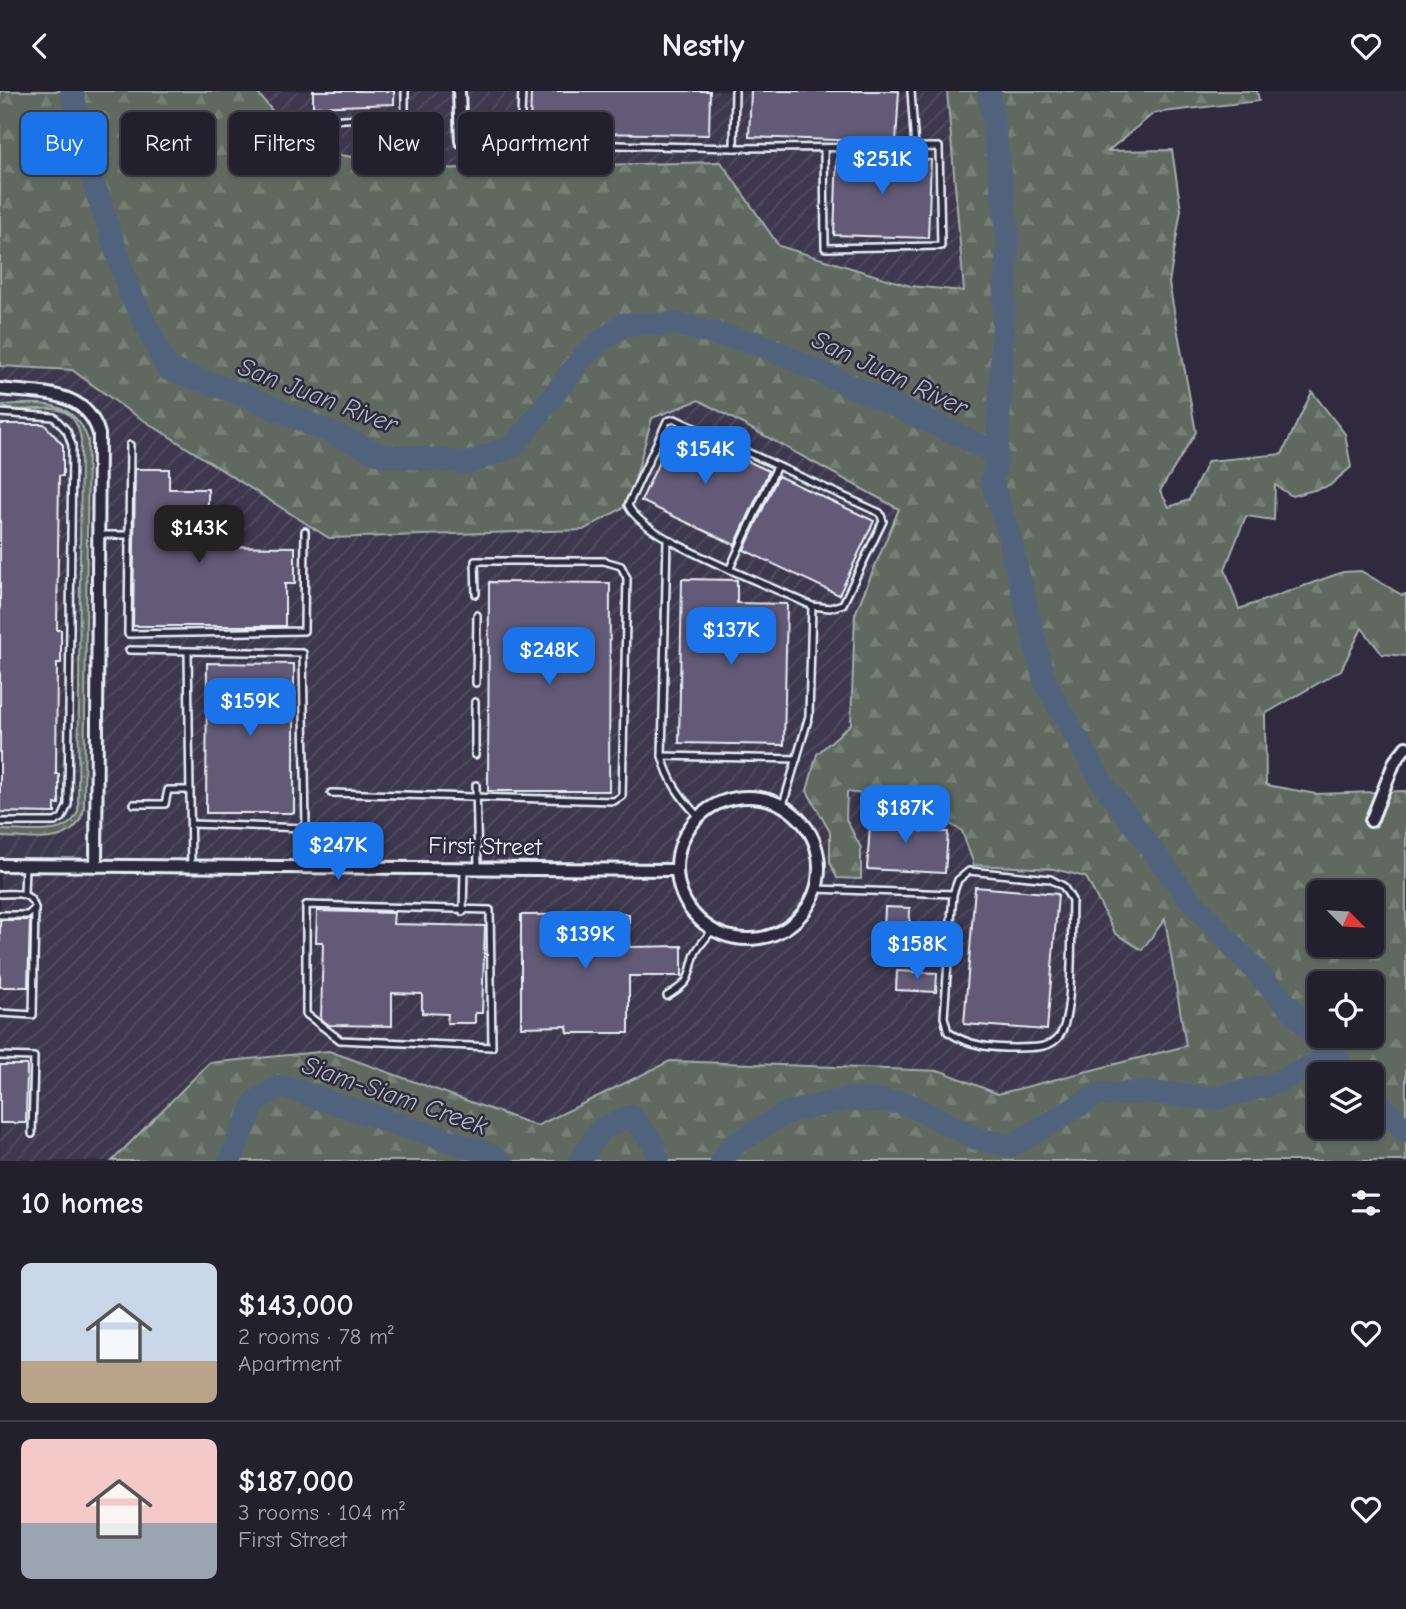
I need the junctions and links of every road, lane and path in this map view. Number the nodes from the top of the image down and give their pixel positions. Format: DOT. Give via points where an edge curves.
graph roads {
  1 [pos="405,91"];
  2 [pos="460,91"];
  3 [pos="522,91"];
  4 [pos="735,91"];
  5 [pos="911,91"];
  6 [pos="460,112"];
  7 [pos="521,112"];
  8 [pos="339,119"];
  9 [pos="613,145"];
  10 [pos="734,148"];
  11 [pos="824,148"];
  12 [pos="915,148"];
  13 [pos="0,389"];
  14 [pos="0,413"];
  15 [pos="130,445"];
  16 [pos="777,466"];
  17 [pos="305,531"];
  18 [pos="99,535"];
  19 [pos="127,535"];
  20 [pos="667,539"];
  21 [pos="730,568"];
  22 [pos="476,594"];
  23 [pos="812,606"];
  24 [pos="477,615"];
  25 [pos="129,650"];
  26 [pos="188,651"];
  27 [pos="476,683"];
  28 [pos="475,702"];
  29 [pos="1406,747"];
  30 [pos="475,755"];
  31 [pos="662,756"];
  32 [pos="797,759"];
  33 [pos="476,785"];
  34 [pos="190,790"];
  35 [pos="331,793"];
  36 [pos="476,798"];
  37 [pos="134,804"];
  38 [pos="783,805"];
  39 [pos="698,816"];
  40 [pos="1371,821"];
  41 [pos="0,822"];
  42 [pos="191,824"];
  43 [pos="0,865"];
  44 [pos="25,866"];
  45 [pos="96,866"];
  46 [pos="191,866"];
  47 [pos="464,866"];
  48 [pos="478,866"];
  49 [pos="676,870"];
  50 [pos="816,889"];
  51 [pos="0,894"];
  52 [pos="24,894"];
  53 [pos="953,894"];
  54 [pos="35,908"];
  55 [pos="463,912"];
  56 [pos="0,915"];
  57 [pos="712,930"];
  58 [pos="667,996"];
  59 [pos="0,1013"];
  60 [pos="0,1056"];
  61 [pos="32,1134"];
  1 -- 8 [label="lane" via="405,116"];
  2 -- 6 [label="street"];
  3 -- 7 [label="lane"];
  4 -- 10 [label="lane"];
  5 -- 12 [label="lane"];
  9 -- 10 [label="lane"];
  10 -- 11 [label="lane"];
  11 -- 12 [label="lane"];
  11 -- 12 [label="lane" via="825,248 941,246 939,147"];
  13 -- 18 [label="street" via="61,396 94,419 99,445"];
  14 -- 41 [label="lane" via="54,417 67,431 72,459 68,805 55,822"];
  15 -- 19 [label="lane"];
  16 -- 20 [label="lane" via="675,419 667,421 628,505 640,522"];
  16 -- 21 [label="lane"];
  16 -- 23 [label="lane" via="880,513 883,521 843,604"];
  17 -- 19 [label="lane" via="304,631 128,633"];
  18 -- 19 [label="lane"];
  18 -- 45 [label="street"];
  20 -- 21 [label="lane"];
  20 -- 31 [label="lane"];
  21 -- 23 [label="lane"];
  22 -- 36 [label="lane" via="475,561 604,561 621,566 627,578 622,796 614,801"];
  23 -- 32 [label="lane" via="809,716"];
  24 -- 27 [label="lane"];
  25 -- 26 [label="lane"];
  26 -- 34 [label="lane"];
  26 -- 42 [label="lane" via="303,653 306,828"];
  28 -- 30 [label="lane"];
  29 -- 40 [label="street" via="1395,761"];
  31 -- 32 [label="lane"];
  31 -- 39 [label="lane" via="678,794"];
  32 -- 38 [label="lane"];
  33 -- 36 [label="lane"];
  34 -- 37 [label="lane" via="168,790 165,804"];
  34 -- 42 [label="lane"];
  35 -- 36 [label="lane"];
  36 -- 48 [label="lane"];
  38 -- 39 [label="street" via="754,796 724,800"];
  38 -- 50 [label="street" via="806,826 818,856"];
  39 -- 49 [label="street" via="682,840"];
  42 -- 46 [label="lane"];
  43 -- 44 [label="street, First Street"];
  44 -- 45 [label="street, First Street"];
  44 -- 52 [label="lane"];
  45 -- 46 [label="street, First Street"];
  46 -- 47 [label="street, First Street"];
  47 -- 48 [label="street, First Street"];
  47 -- 55 [label="lane"];
  48 -- 49 [label="street, First Street"];
  49 -- 57 [label="street" via="686,905"];
  50 -- 53 [label="lane"];
  50 -- 57 [label="street" via="804,911 786,929 762,938 736,939"];
  51 -- 52 [label="lane"];
  52 -- 54 [label="lane"];
  53 -- 53 [label="lane" via="944,1017 948,1032 961,1041 992,1048 1044,1047 1060,1035 1068,1009 1072,900 1068,893 1050,879 969,871 958,880"];
  54 -- 56 [label="lane" via="28,915"];
  54 -- 59 [label="lane" via="33,1015"];
  55 -- 55 [label="lane" via="490,910 492,1047 340,1039 306,1014 306,905"];
  57 -- 58 [label="lane" via="695,952 688,979"];
  60 -- 61 [label="lane" via="34,1057"];
}
